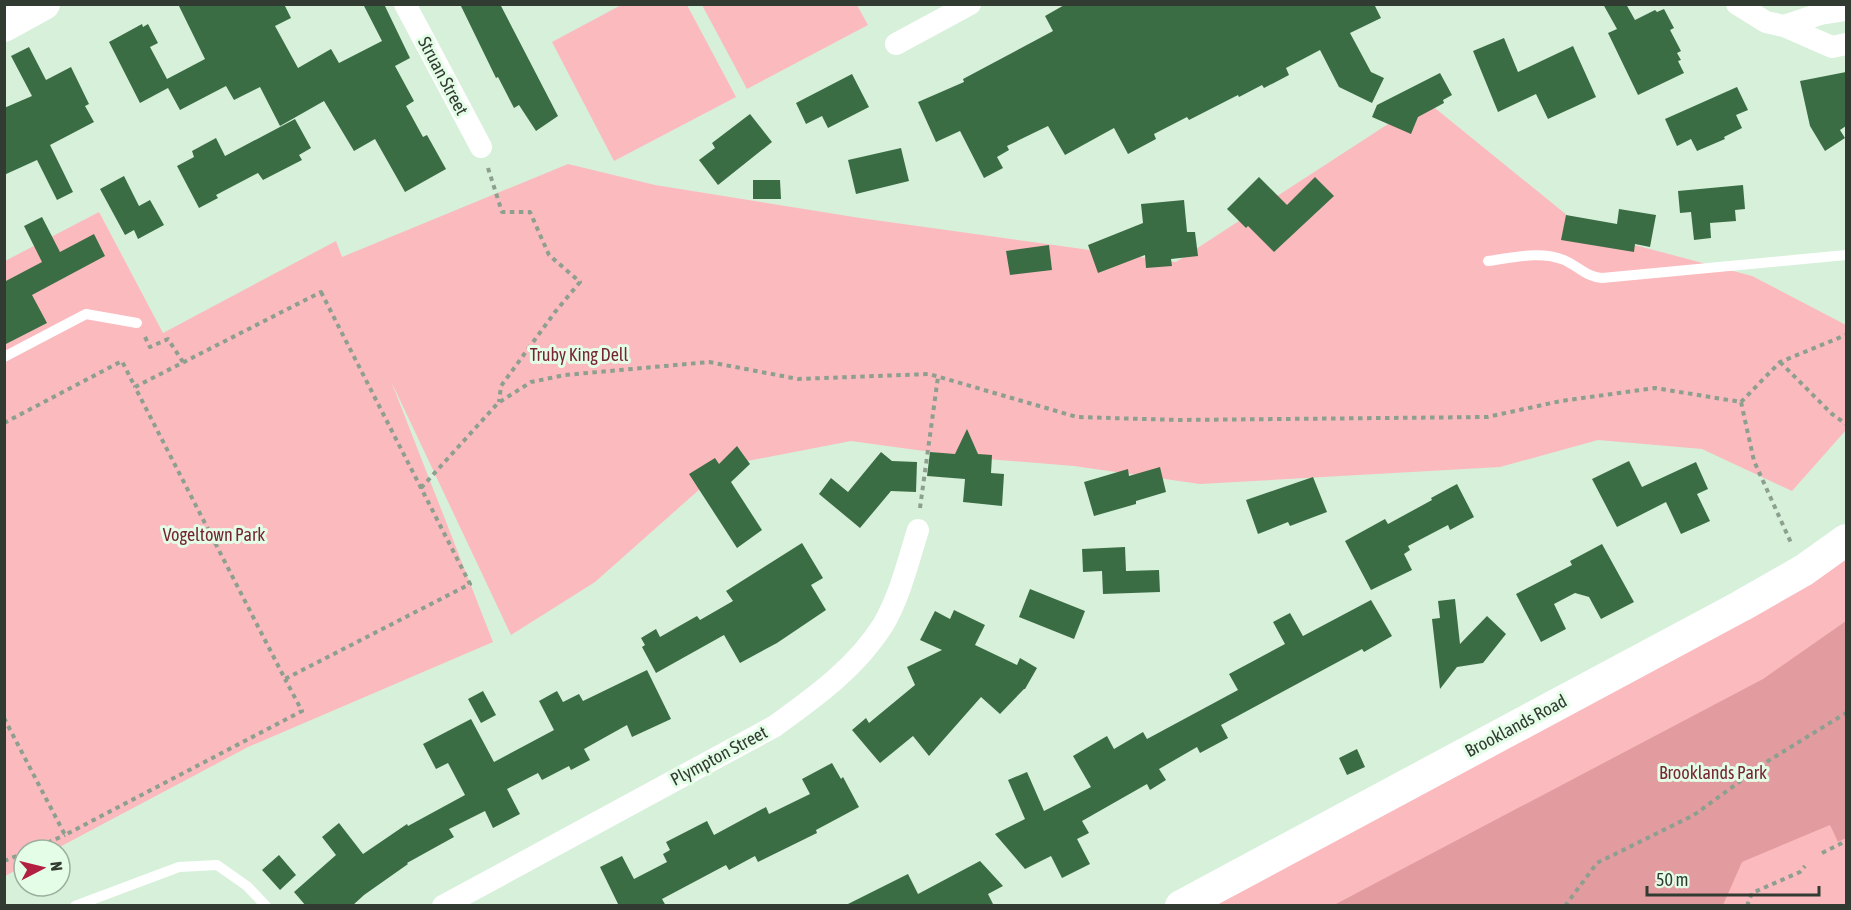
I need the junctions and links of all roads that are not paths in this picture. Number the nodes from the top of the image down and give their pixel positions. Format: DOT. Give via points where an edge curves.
graph roads {
  1 [pos="44,4"];
  2 [pos="405,4"];
  3 [pos="970,4"];
  4 [pos="1737,4"];
  5 [pos="1846,10"];
  6 [pos="4,26"];
  7 [pos="1784,26"];
  8 [pos="896,44"];
  9 [pos="1846,44"];
  10 [pos="481,147"];
  11 [pos="1846,255"];
  12 [pos="1488,261"];
  13 [pos="137,323"];
  14 [pos="4,357"];
  15 [pos="918,530"];
  16 [pos="1846,540"];
  17 [pos="75,906"];
  18 [pos="266,906"];
  19 [pos="443,906"];
  20 [pos="1181,906"];
  1 -- 6 [label="street"];
  2 -- 10 [label="street, Struan Street"];
  3 -- 8 [label="street"];
  4 -- 7 [label="street" via="1766,22"];
  5 -- 7 [label="street"];
  7 -- 9 [label="street" via="1832,47"];
  11 -- 12 [label="lane" via="1602,278 1544,255"];
  13 -- 14 [label="lane" via="86,314"];
  15 -- 19 [label="street, Plympton Street" via="902,583 883,625 851,666 815,697 775,726"];
  16 -- 20 [label="street, Brooklands Road" via="1804,570 1741,606"];
  17 -- 18 [label="lane" via="179,867 217,865 247,886"];
}
